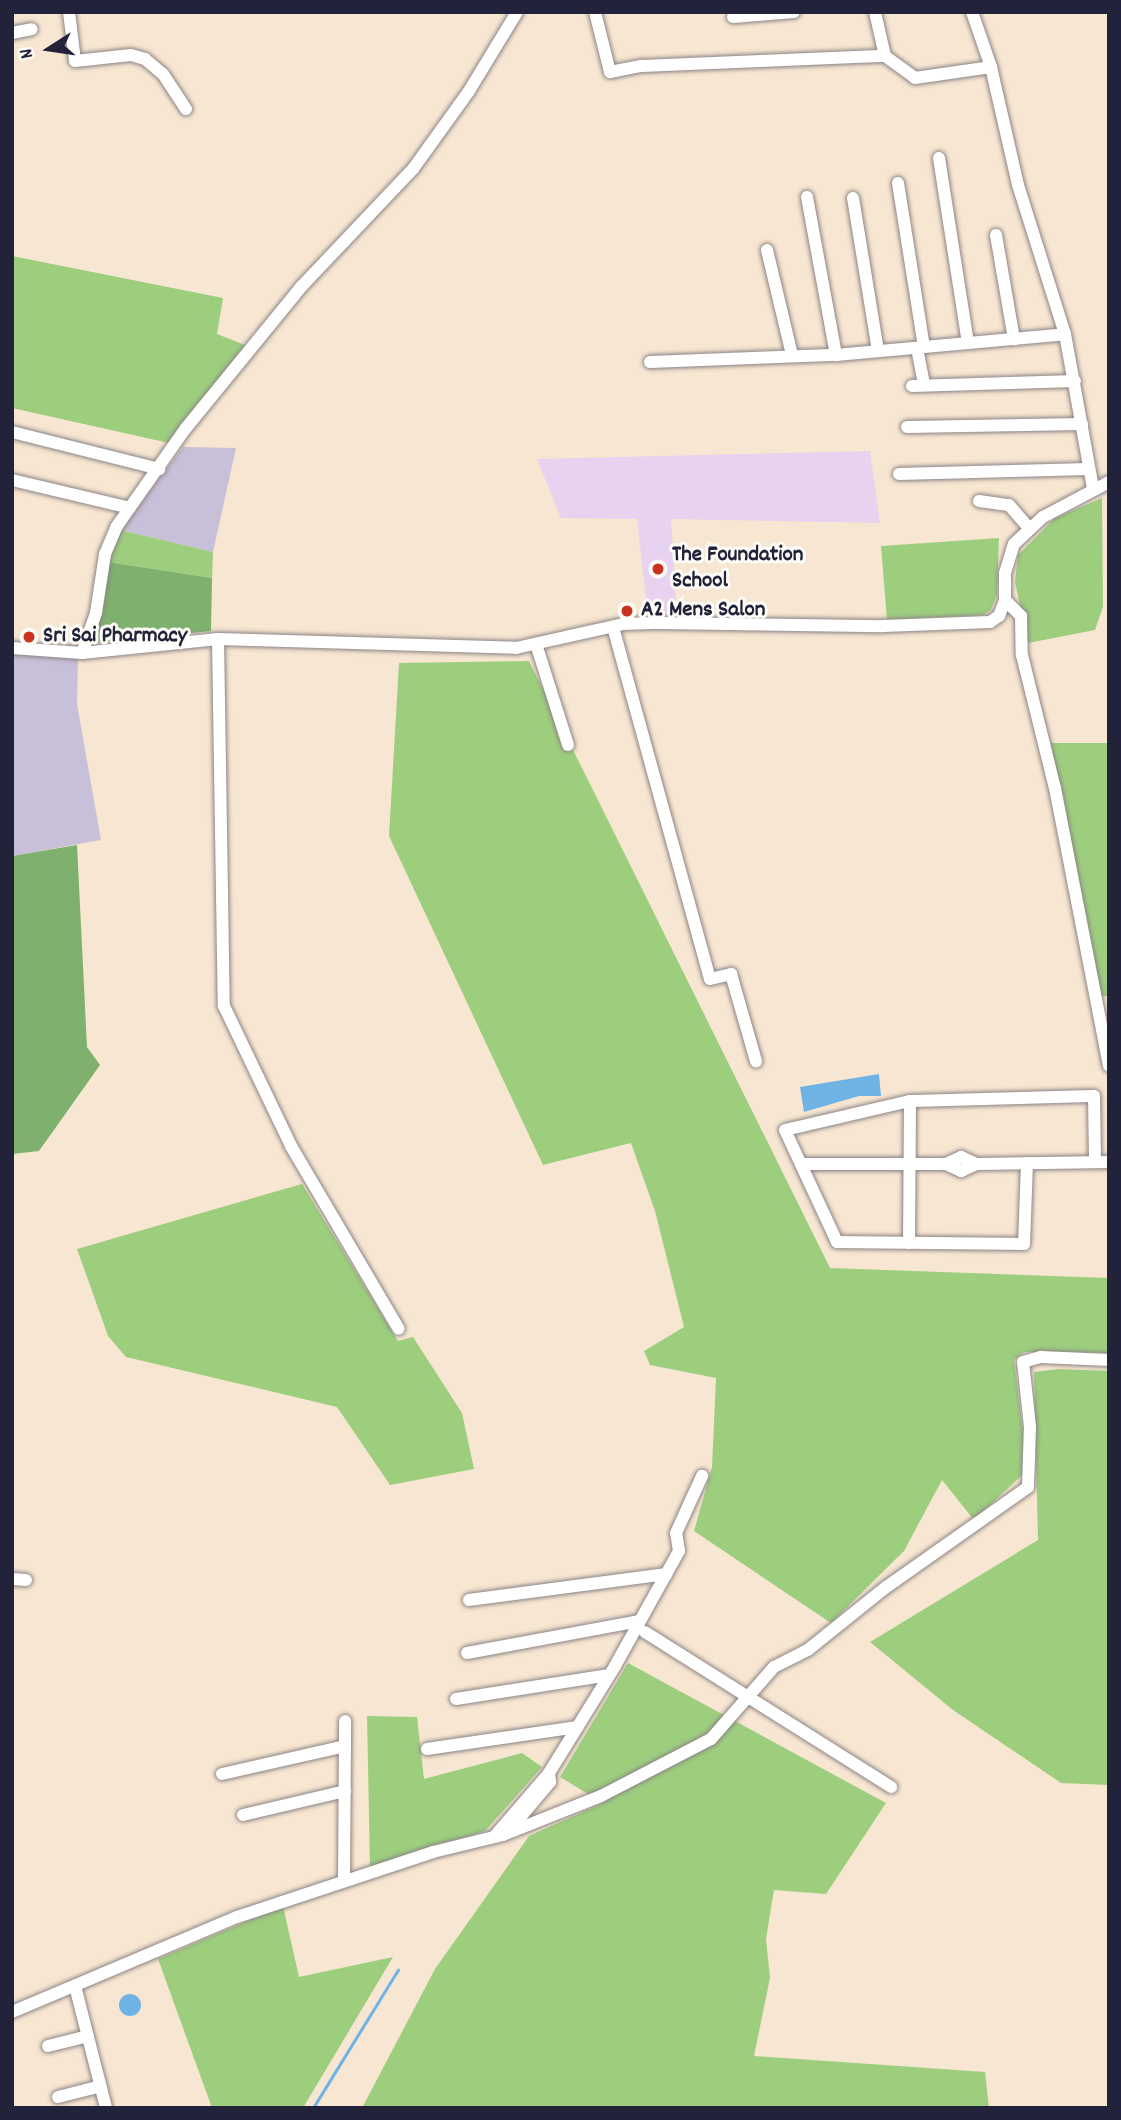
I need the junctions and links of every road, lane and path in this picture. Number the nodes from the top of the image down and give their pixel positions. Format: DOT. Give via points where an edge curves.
graph roads {
  1 [pos="69,12"];
  2 [pos="517,12"];
  3 [pos="595,12"];
  4 [pos="794,12"];
  5 [pos="875,12"];
  6 [pos="972,12"];
  7 [pos="733,17"];
  8 [pos="32,29"];
  9 [pos="12,33"];
  10 [pos="885,56"];
  11 [pos="991,67"];
  12 [pos="186,109"];
  13 [pos="939,158"];
  14 [pos="898,183"];
  15 [pos="807,197"];
  16 [pos="853,198"];
  17 [pos="996,235"];
  18 [pos="767,250"];
  19 [pos="1065,334"];
  20 [pos="1014,339"];
  21 [pos="968,343"];
  22 [pos="921,347"];
  23 [pos="878,351"];
  24 [pos="792,355"];
  25 [pos="836,355"];
  26 [pos="650,362"];
  27 [pos="1076,381"];
  28 [pos="1082,424"];
  29 [pos="907,427"];
  30 [pos="12,432"];
  31 [pos="159,469"];
  32 [pos="1088,469"];
  33 [pos="899,474"];
  34 [pos="12,480"];
  35 [pos="1109,482"];
  36 [pos="1093,488"];
  37 [pos="979,501"];
  38 [pos="130,508"];
  39 [pos="1029,528"];
  40 [pos="1005,600"];
  41 [pos="613,627"];
  42 [pos="218,639"];
  43 [pos="536,644"];
  44 [pos="12,648"];
  45 [pos="82,653"];
  46 [pos="568,745"];
  47 [pos="756,1061"];
  48 [pos="1109,1066"];
  49 [pos="910,1101"];
  50 [pos="1102,1162"];
  51 [pos="1027,1163"];
  52 [pos="801,1164"];
  53 [pos="910,1164"];
  54 [pos="909,1243"];
  55 [pos="399,1329"];
  56 [pos="1109,1360"];
  57 [pos="702,1476"];
  58 [pos="666,1574"];
  59 [pos="12,1579"];
  60 [pos="26,1580"];
  61 [pos="468,1600"];
  62 [pos="643,1627"];
  63 [pos="467,1653"];
  64 [pos="609,1675"];
  65 [pos="750,1697"];
  66 [pos="457,1699"];
  67 [pos="345,1721"];
  68 [pos="577,1727"];
  69 [pos="345,1746"];
  70 [pos="427,1749"];
  71 [pos="549,1773"];
  72 [pos="222,1774"];
  73 [pos="891,1787"];
  74 [pos="345,1791"];
  75 [pos="243,1815"];
  76 [pos="508,1833"];
  77 [pos="494,1838"];
  78 [pos="344,1880"];
  79 [pos="75,1986"];
  80 [pos="12,2012"];
  81 [pos="88,2036"];
  82 [pos="48,2046"];
  83 [pos="101,2086"];
  84 [pos="58,2097"];
  85 [pos="106,2108"];
  1 -- 12 [label="street" via="75,61 131,55 145,59 163,74"];
  2 -- 31 [label="street" via="469,92 413,169 327,256 186,428"];
  3 -- 10 [label="street" via="610,72 642,66"];
  4 -- 7 [label="street"];
  5 -- 10 [label="street"];
  6 -- 11 [label="street"];
  8 -- 9 [label="street"];
  10 -- 11 [label="street" via="915,78"];
  11 -- 19 [label="street" via="1018,185"];
  13 -- 21 [label="street"];
  14 -- 22 [label="street"];
  15 -- 25 [label="street"];
  16 -- 23 [label="street"];
  17 -- 20 [label="street"];
  18 -- 24 [label="street"];
  19 -- 20 [label="street"];
  19 -- 27 [label="street"];
  20 -- 21 [label="street"];
  21 -- 22 [label="street"];
  22 -- 23 [label="street"];
  22 -- 27 [label="street" via="918,386"];
  23 -- 25 [label="street"];
  24 -- 25 [label="street"];
  24 -- 26 [label="street"];
  27 -- 28 [label="street"];
  28 -- 29 [label="street"];
  28 -- 32 [label="street"];
  30 -- 31 [label="street"];
  31 -- 38 [label="street"];
  32 -- 33 [label="street"];
  32 -- 36 [label="street"];
  34 -- 38 [label="street"];
  35 -- 36 [label="street"];
  36 -- 39 [label="street"];
  37 -- 39 [label="street" via="1009,505"];
  38 -- 45 [label="street" via="105,554 96,613"];
  39 -- 40 [label="street" via="1009,556"];
  40 -- 41 [label="street" via="999,616 990,622"];
  40 -- 48 [label="street" via="1021,616 1022,655 1055,788"];
  41 -- 43 [label="street"];
  41 -- 47 [label="street" via="709,979 731,974"];
  42 -- 43 [label="street" via="516,648"];
  42 -- 45 [label="street"];
  42 -- 55 [label="street" via="225,1006 291,1146"];
  43 -- 46 [label="street"];
  44 -- 45 [label="street"];
  49 -- 50 [label="street" via="1094,1096"];
  49 -- 52 [label="street" via="785,1130"];
  49 -- 53 [label="street"];
  50 -- 51 [label="street"];
  51 -- 53 [label="street" via="977,1164 961,1157 946,1164"];
  51 -- 54 [label="street" via="1024,1244"];
  52 -- 53 [label="street"];
  52 -- 54 [label="street" via="837,1242"];
  53 -- 54 [label="street"];
  56 -- 65 [label="street" via="1041,1357 1023,1362 1030,1427 1028,1487 885,1588 809,1649 774,1667"];
  57 -- 58 [label="street" via="679,1524 679,1551"];
  58 -- 61 [label="street"];
  58 -- 62 [label="street"];
  59 -- 60 [label="street"];
  62 -- 63 [label="street"];
  62 -- 64 [label="street"];
  62 -- 65 [label="street"];
  64 -- 66 [label="street"];
  64 -- 68 [label="street"];
  65 -- 73 [label="street"];
  65 -- 76 [label="street" via="711,1739 601,1796"];
  67 -- 69 [label="street"];
  68 -- 70 [label="street"];
  68 -- 71 [label="street"];
  69 -- 72 [label="street"];
  69 -- 74 [label="street"];
  71 -- 76 [label="street" via="550,1782"];
  71 -- 77 [label="street"];
  74 -- 75 [label="street"];
  74 -- 78 [label="street"];
  76 -- 77 [label="street"];
  77 -- 78 [label="street"];
  78 -- 79 [label="street" via="237,1917"];
  79 -- 80 [label="street"];
  79 -- 81 [label="street"];
  81 -- 82 [label="street"];
  81 -- 83 [label="street"];
  83 -- 84 [label="street"];
  83 -- 85 [label="street"];
}
